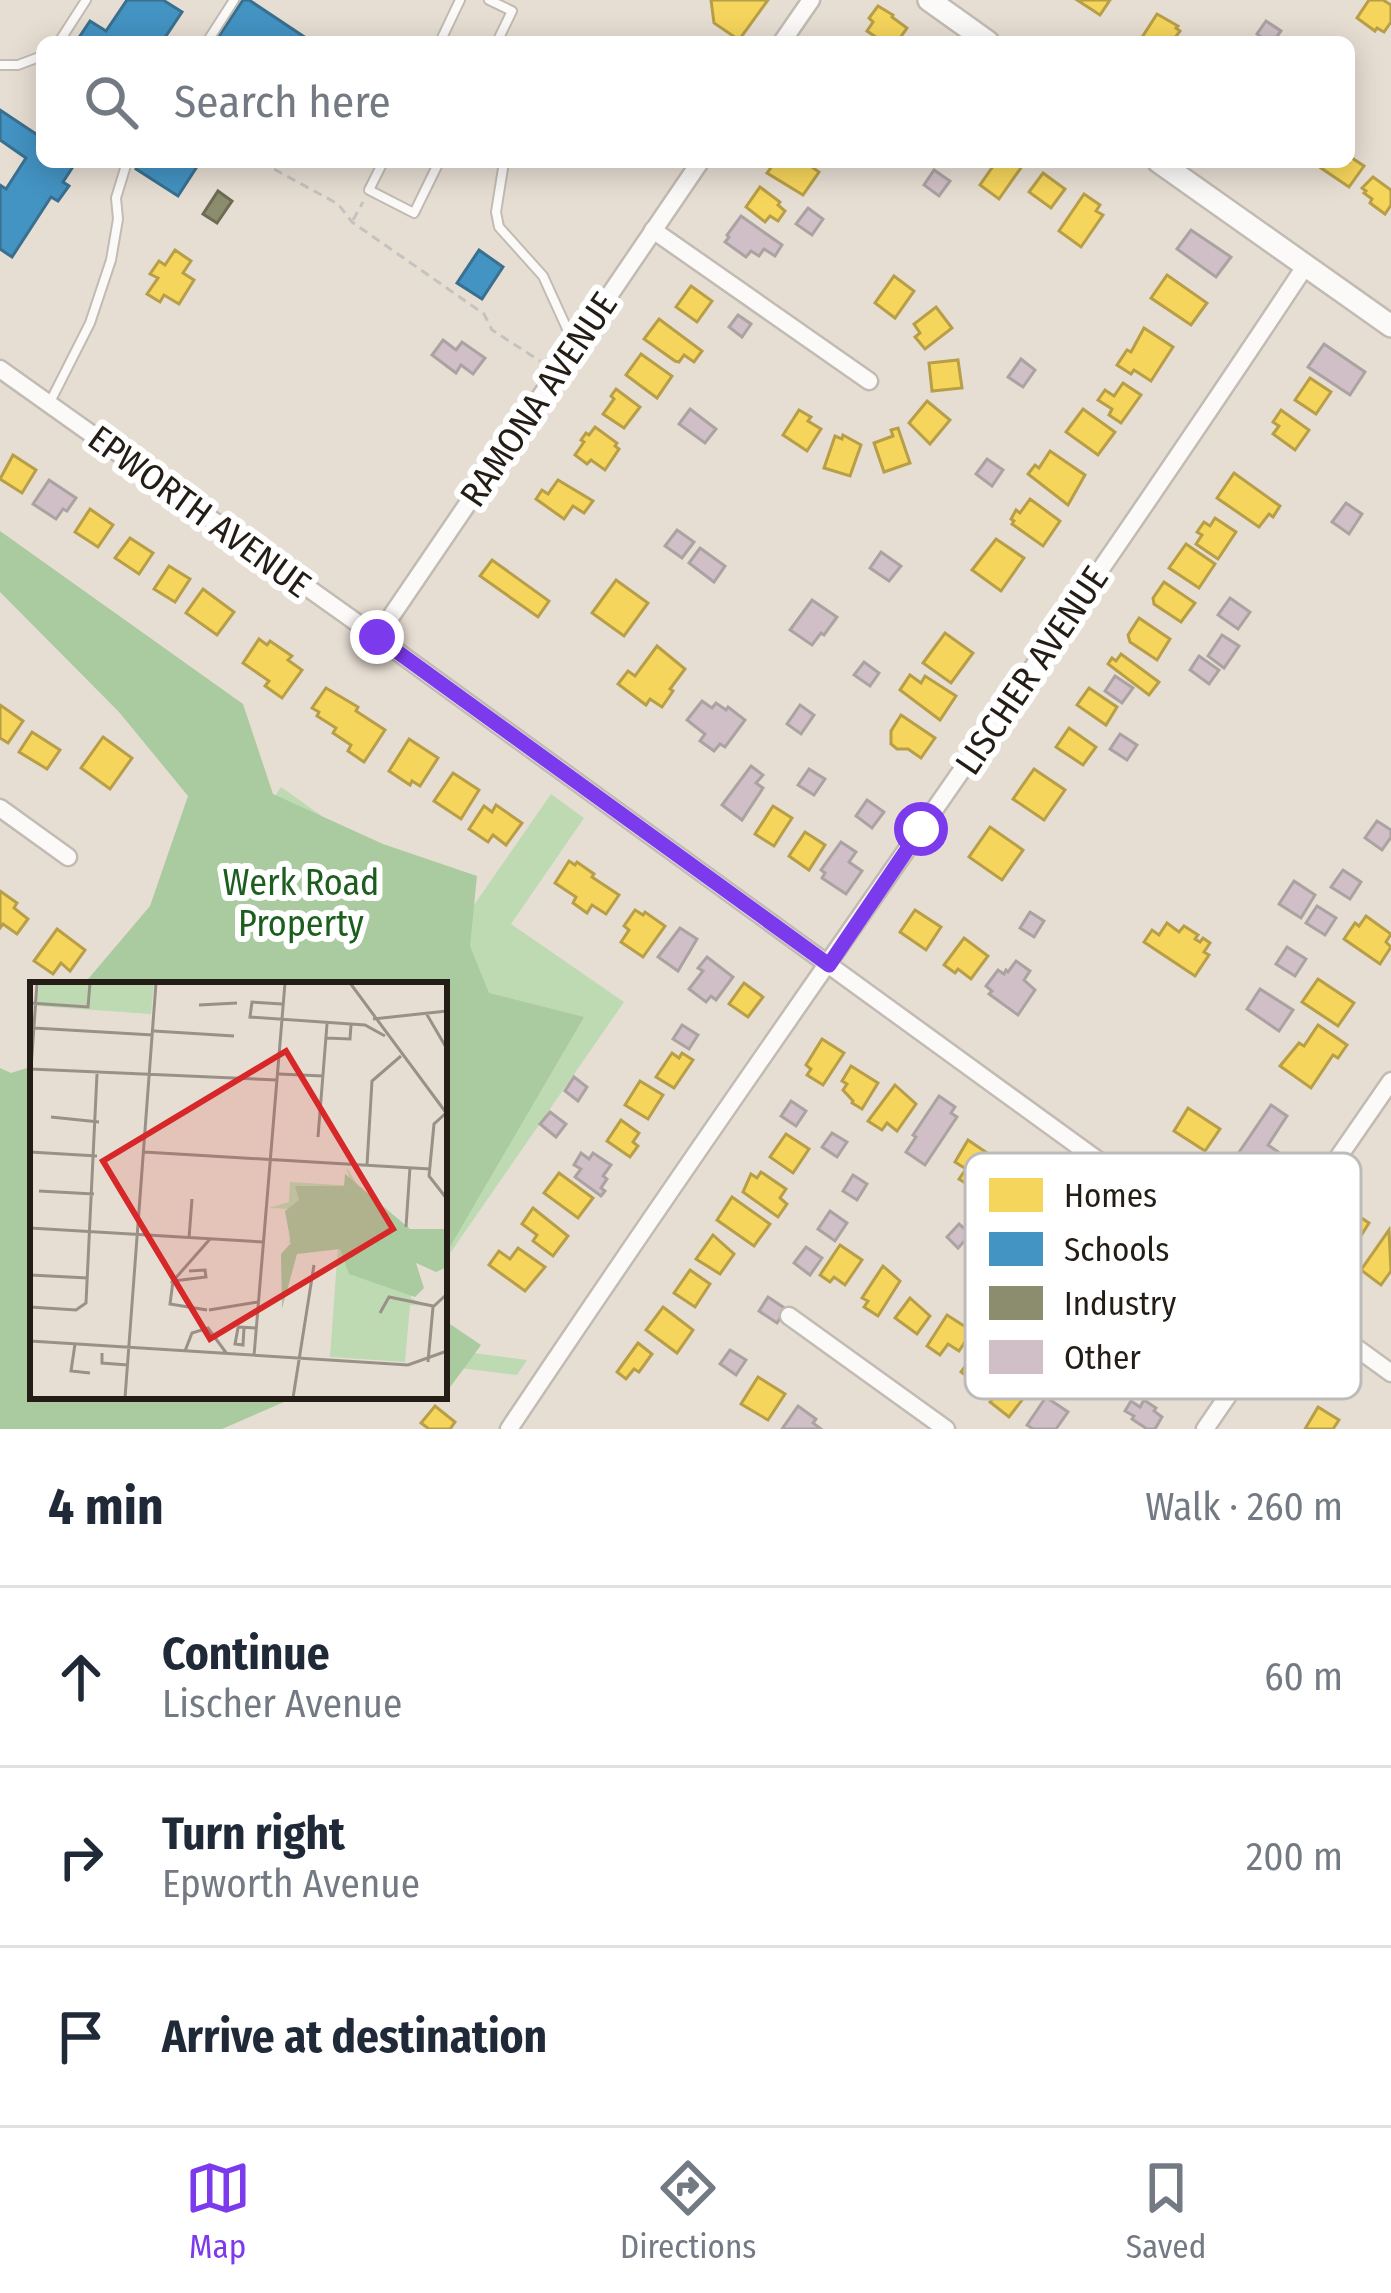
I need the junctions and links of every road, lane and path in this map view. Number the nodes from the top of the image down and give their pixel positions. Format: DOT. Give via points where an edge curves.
graph roads {
  1 [pos="86,0"];
  2 [pos="234,0"];
  3 [pos="460,0"];
  4 [pos="489,0"];
  5 [pos="811,0"];
  6 [pos="929,0"];
  7 [pos="63,36"];
  8 [pos="211,36"];
  9 [pos="443,36"];
  10 [pos="500,36"];
  11 [pos="786,36"];
  12 [pos="980,36"];
  13 [pos="36,58"];
  14 [pos="0,65"];
  15 [pos="125,168"];
  16 [pos="272,168"];
  17 [pos="380,168"];
  18 [pos="436,168"];
  19 [pos="505,168"];
  20 [pos="696,168"];
  21 [pos="1168,168"];
  22 [pos="369,190"];
  23 [pos="352,222"];
  24 [pos="653,230"];
  25 [pos="1306,265"];
  26 [pos="1391,326"];
  27 [pos="574,345"];
  28 [pos="0,369"];
  29 [pos="556,372"];
  30 [pos="869,381"];
  31 [pos="50,404"];
  32 [pos="377,637"];
  33 [pos="0,808"];
  34 [pos="68,857"];
  35 [pos="829,965"];
  36 [pos="1391,1081"];
  37 [pos="1089,1153"];
  38 [pos="1341,1153"];
  39 [pos="790,1316"];
  40 [pos="1361,1351"];
  41 [pos="1391,1373"];
  42 [pos="1226,1399"];
  43 [pos="509,1429"];
  44 [pos="946,1429"];
  45 [pos="1205,1429"];
  1 -- 7 [label="lane"];
  2 -- 8 [label="lane"];
  3 -- 9 [label="lane"];
  4 -- 10 [label="lane" via="512,11"];
  5 -- 11 [label="street"];
  6 -- 12 [label="street"];
  13 -- 14 [label="lane"];
  15 -- 31 [label="lane" via="111,260"];
  16 -- 23 [label="path" via="338,204"];
  17 -- 22 [label="lane"];
  18 -- 22 [label="lane" via="413,213"];
  19 -- 27 [label="lane" via="499,227 543,276"];
  20 -- 24 [label="street, RAMONA AVENUE"];
  21 -- 25 [label="street"];
  22 -- 23 [label="path"];
  23 -- 29 [label="path"];
  24 -- 27 [label="street, RAMONA AVENUE"];
  24 -- 30 [label="street"];
  25 -- 26 [label="street"];
  25 -- 35 [label="street, LISCHER AVENUE"];
  27 -- 29 [label="street, RAMONA AVENUE"];
  28 -- 31 [label="street, EPWORTH AVENUE"];
  29 -- 32 [label="street, RAMONA AVENUE"];
  31 -- 32 [label="street, EPWORTH AVENUE"];
  32 -- 35 [label="street, EPWORTH AVENUE"];
  33 -- 34 [label="street"];
  35 -- 37 [label="street, EPWORTH AVENUE"];
  35 -- 43 [label="street, LISCHER AVENUE"];
  36 -- 38 [label="street"];
  39 -- 44 [label="street"];
  40 -- 41 [label="street, EPWORTH AVENUE"];
  42 -- 45 [label="street"];
}
